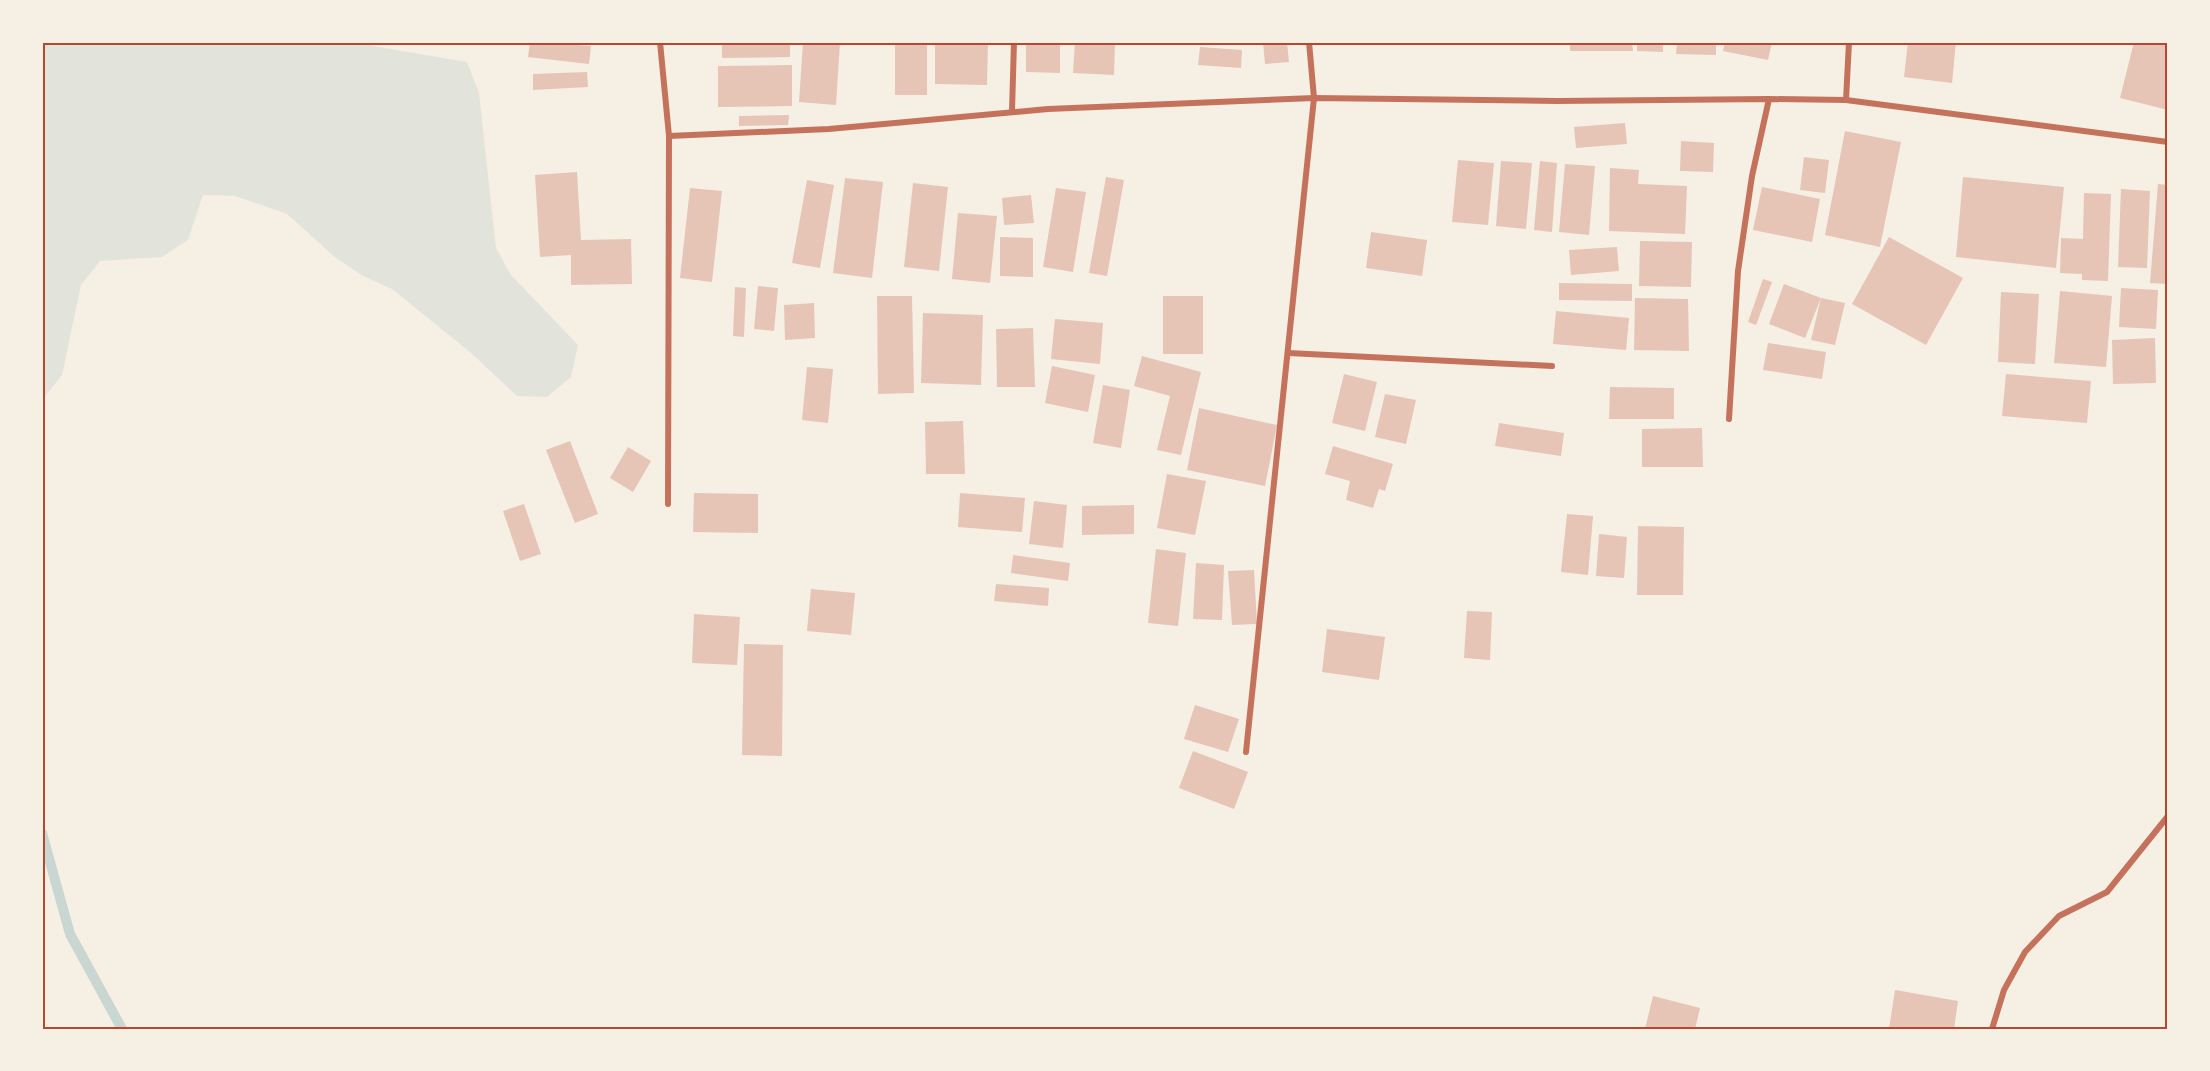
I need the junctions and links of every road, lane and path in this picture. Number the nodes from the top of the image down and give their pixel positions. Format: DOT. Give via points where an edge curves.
graph roads {
  1 [pos="660,42"];
  2 [pos="1014,42"];
  3 [pos="1309,42"];
  4 [pos="1849,42"];
  5 [pos="1314,98"];
  6 [pos="1769,99"];
  7 [pos="1846,100"];
  8 [pos="1012,111"];
  9 [pos="669,136"];
  10 [pos="2168,141"];
  11 [pos="1288,352"];
  12 [pos="1552,366"];
  13 [pos="1729,419"];
  14 [pos="668,504"];
  15 [pos="1246,752"];
  16 [pos="2168,816"];
  17 [pos="1992,1029"];
  1 -- 9 [label="street"];
  2 -- 8 [label="street"];
  3 -- 5 [label="street"];
  4 -- 7 [label="street"];
  5 -- 6 [label="street"];
  5 -- 8 [label="street"];
  5 -- 11 [label="street"];
  6 -- 7 [label="street"];
  6 -- 13 [label="street" via="1752,176 1738,271"];
  7 -- 10 [label="street"];
  8 -- 9 [label="street" via="829,129"];
  9 -- 14 [label="street"];
  11 -- 12 [label="street"];
  11 -- 15 [label="street"];
  16 -- 17 [label="street" via="2107,892 2059,916 2025,952 2004,990"];
}
